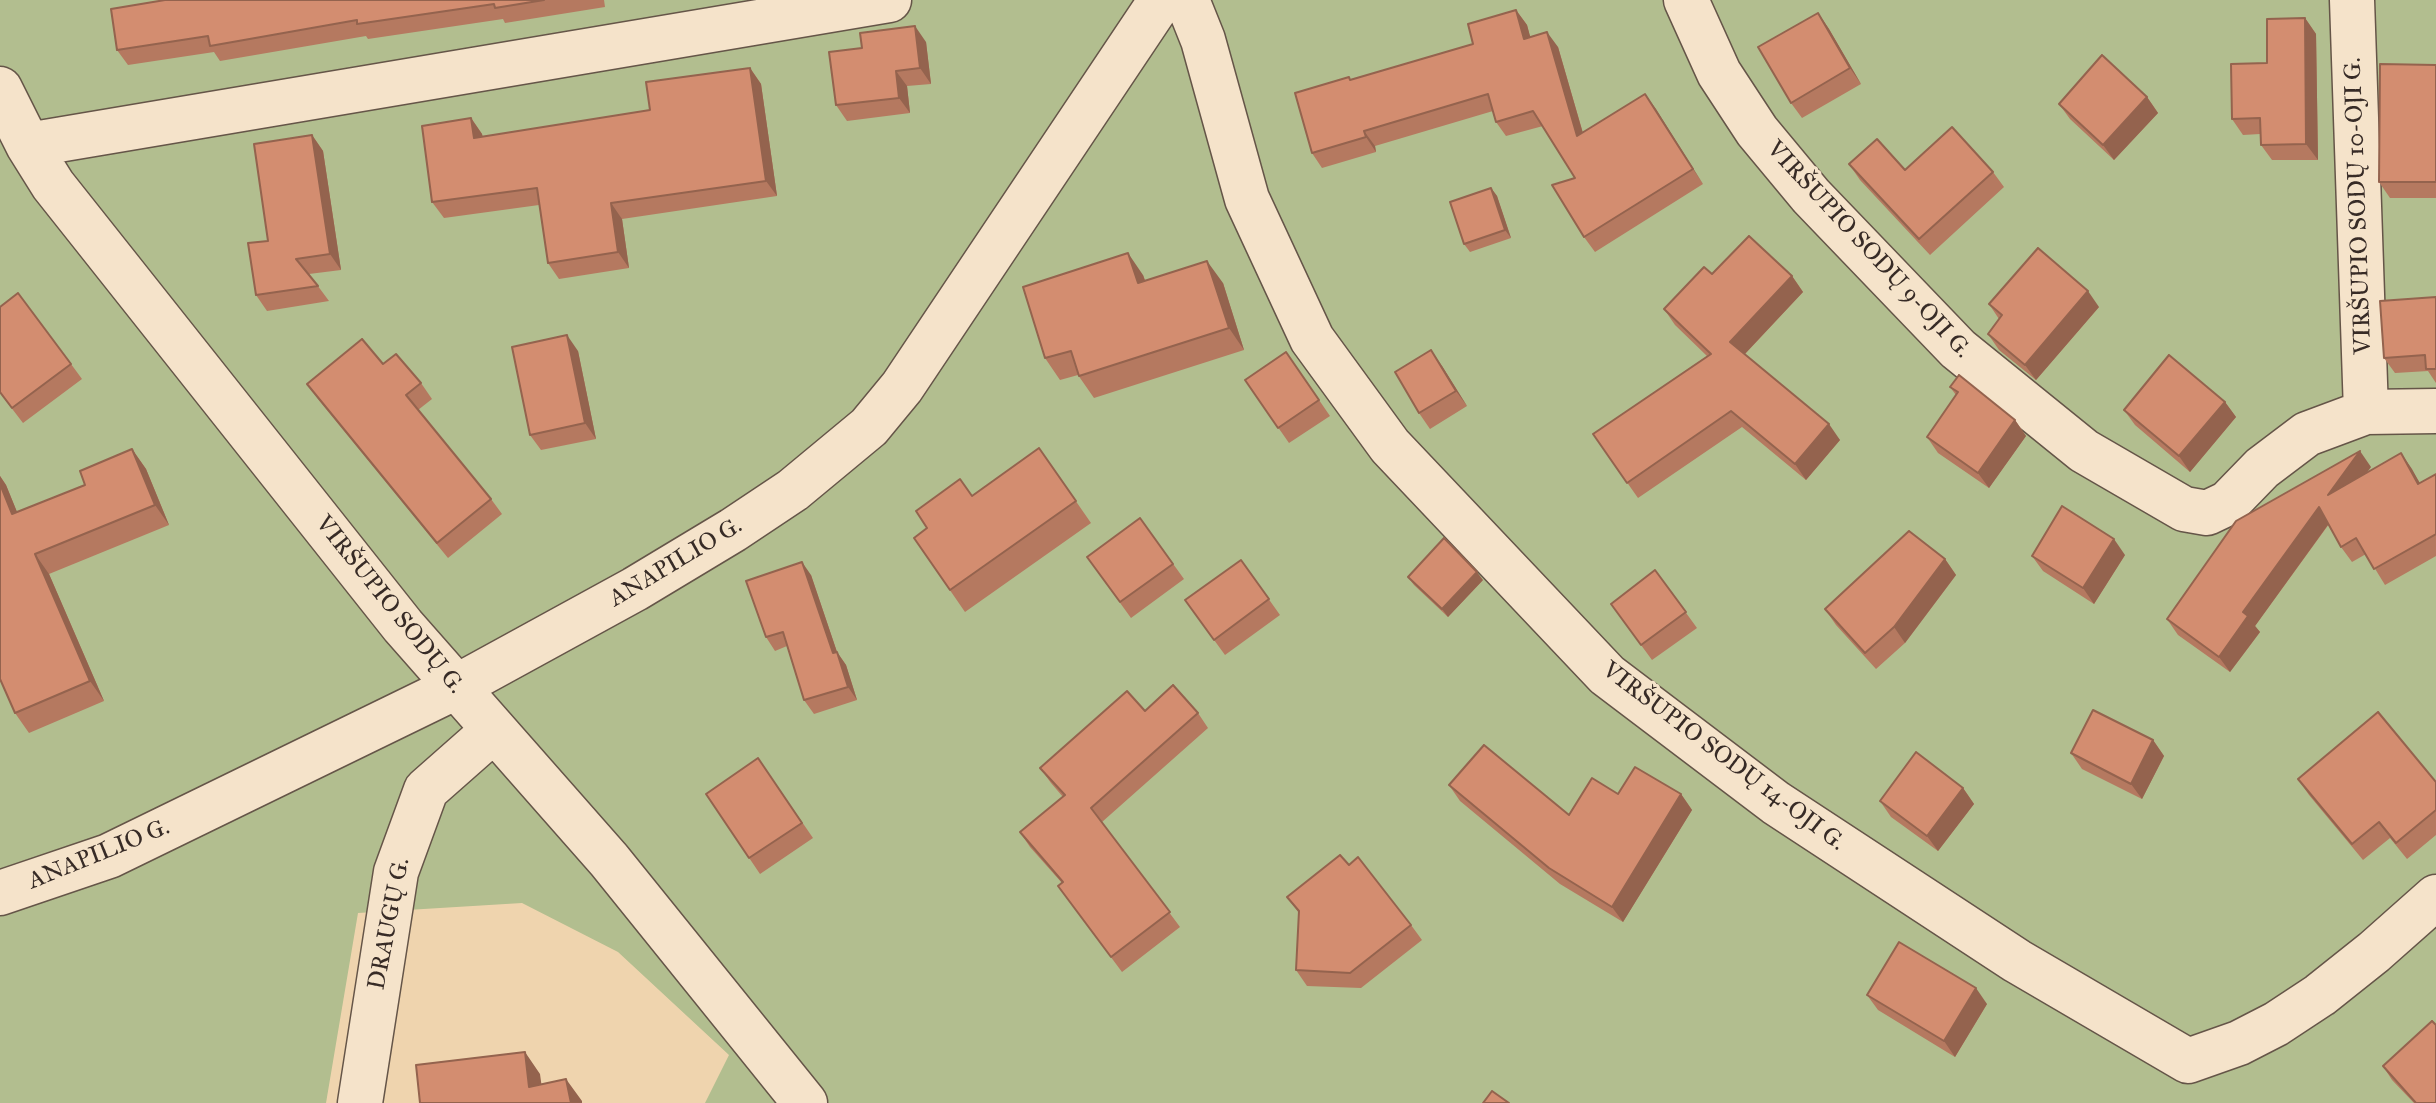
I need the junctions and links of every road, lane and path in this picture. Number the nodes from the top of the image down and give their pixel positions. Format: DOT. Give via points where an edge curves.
graph roads {
  1 [pos="889,0"];
  2 [pos="1161,0"];
  3 [pos="1187,0"];
  4 [pos="1686,0"];
  5 [pos="2352,0"];
  6 [pos="0,89"];
  7 [pos="28,145"];
  8 [pos="2436,411"];
  9 [pos="2366,412"];
  10 [pos="456,687"];
  11 [pos="494,730"];
  12 [pos="0,893"];
  13 [pos="2436,897"];
  14 [pos="360,1103"];
  15 [pos="805,1103"];
  1 -- 7 [label="street"];
  2 -- 10 [label="street, ANAPILIO G." via="902,387 869,427 793,490 733,530"];
  3 -- 13 [label="street, VIRŠUPIO SODŲ 14-OJI G." via="1247,199 1320,351 1390,446 1607,675 1776,803 2017,961 2188,1061 2239,1043 2320,995"];
  4 -- 9 [label="street, VIRŠUPIO SODŲ 9-OJI G." via="1719,73 1757,131 1811,196 1958,349 2084,451 2184,509 2207,513 2228,503 2307,434"];
  5 -- 9 [label="street, VIRŠUPIO SODŲ 10-OJI G."];
  6 -- 7 [label="street, VIRŠUPIO SODŲ G."];
  7 -- 10 [label="street, VIRŠUPIO SODŲ G." via="62,197"];
  8 -- 9 [label="street, VIRŠUPIO SODŲ 9-OJI G."];
  10 -- 11 [label="street, VIRŠUPIO SODŲ G."];
  10 -- 12 [label="street, ANAPILIO G." via="109,856"];
  11 -- 14 [label="street, DRAUGŲ G." via="426,790 396,872"];
  11 -- 15 [label="street, VIRŠUPIO SODŲ G." via="609,860"];
}
